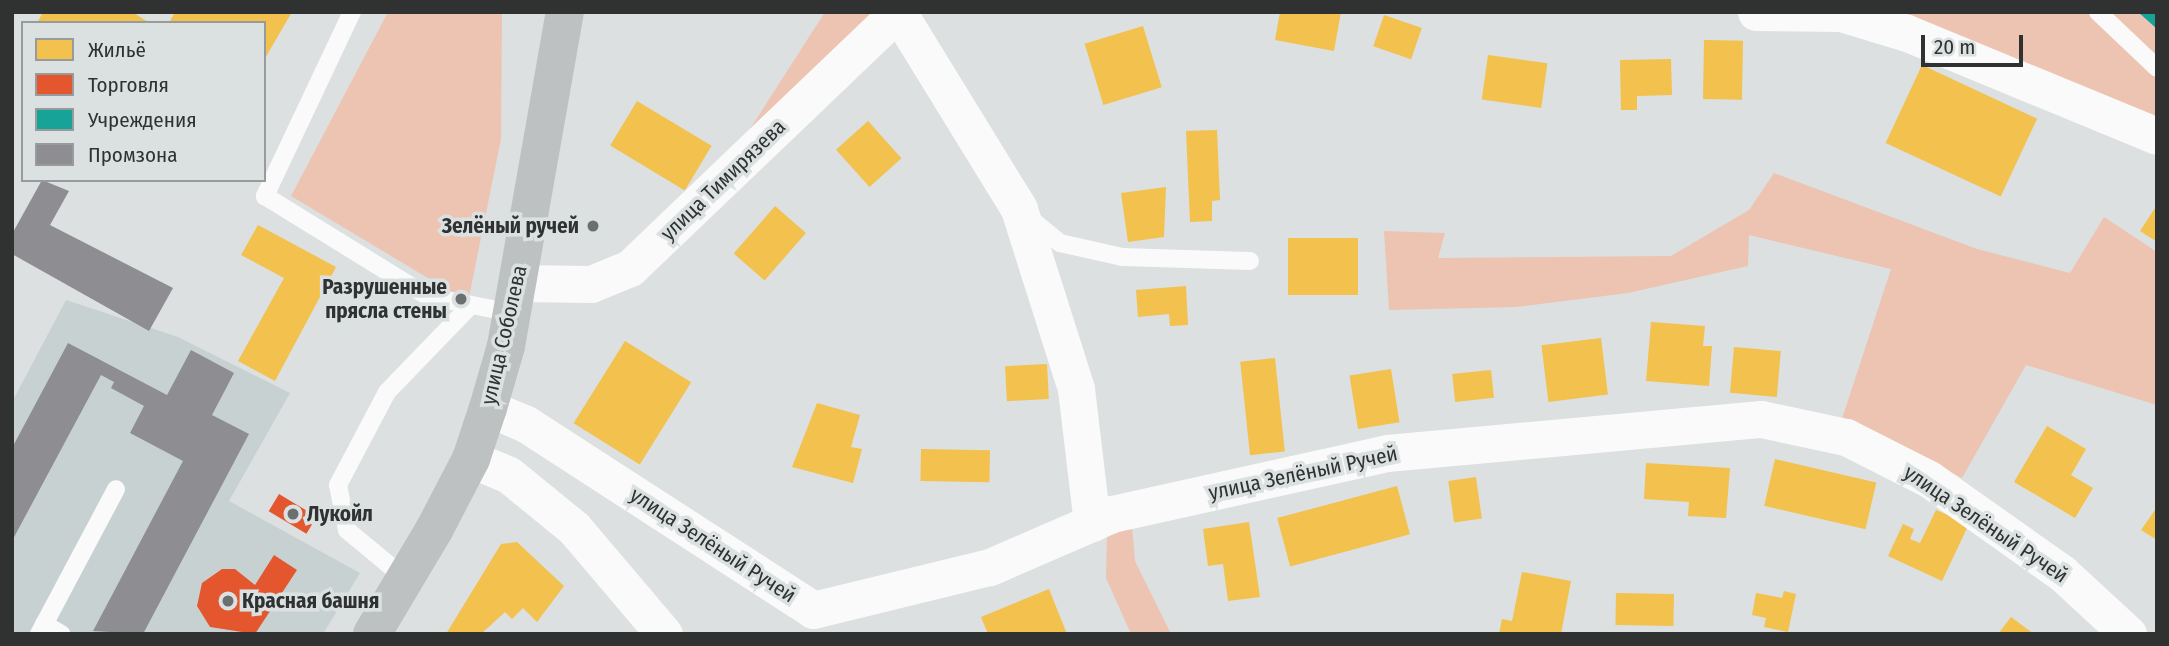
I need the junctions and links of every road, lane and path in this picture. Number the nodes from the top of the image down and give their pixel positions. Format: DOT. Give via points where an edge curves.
graph roads {
  1 [pos="352,12"];
  2 [pos="565,12"];
  3 [pos="898,12"];
  4 [pos="1756,12"];
  5 [pos="2098,12"];
  6 [pos="2157,68"];
  7 [pos="2157,136"];
  8 [pos="1019,209"];
  9 [pos="1250,261"];
  10 [pos="515,298"];
  11 [pos="471,305"];
  12 [pos="488,408"];
  13 [pos="471,459"];
  14 [pos="116,489"];
  15 [pos="1092,523"];
  16 [pos="405,579"];
  17 [pos="806,622"];
  18 [pos="41,629"];
  19 [pos="61,634"];
  20 [pos="372,634"];
  21 [pos="664,634"];
  22 [pos="2128,634"];
  1 -- 11 [label="lane" via="265,196 427,296"];
  2 -- 10 [label="main road, улица Соболева"];
  3 -- 8 [label="street"];
  3 -- 10 [label="street, улица Тимирязева" via="630,268 592,284"];
  4 -- 7 [label="street" via="1841,13 1881,25"];
  5 -- 6 [label="lane"];
  8 -- 9 [label="lane" via="1072,246 1122,257"];
  8 -- 15 [label="street" via="1076,389"];
  10 -- 11 [label="lane"];
  10 -- 12 [label="main road, улица Соболева"];
  11 -- 16 [label="lane" via="387,392 338,485 347,530"];
  12 -- 13 [label="main road, улица Соболева"];
  12 -- 17 [label="street, улица Зелёный Ручей" via="526,424"];
  13 -- 16 [label="main road, улица Соболева"];
  13 -- 21 [label="street" via="509,475 574,528"];
  14 -- 18 [label="lane"];
  15 -- 17 [label="street, улица Зелёный Ручей" via="990,567"];
  15 -- 22 [label="street, улица Зелёный Ручей" via="1387,453 1761,419 1846,437 1929,479 2062,573"];
  16 -- 20 [label="main road, улица Соболева"];
  18 -- 19 [label="lane"];
}
